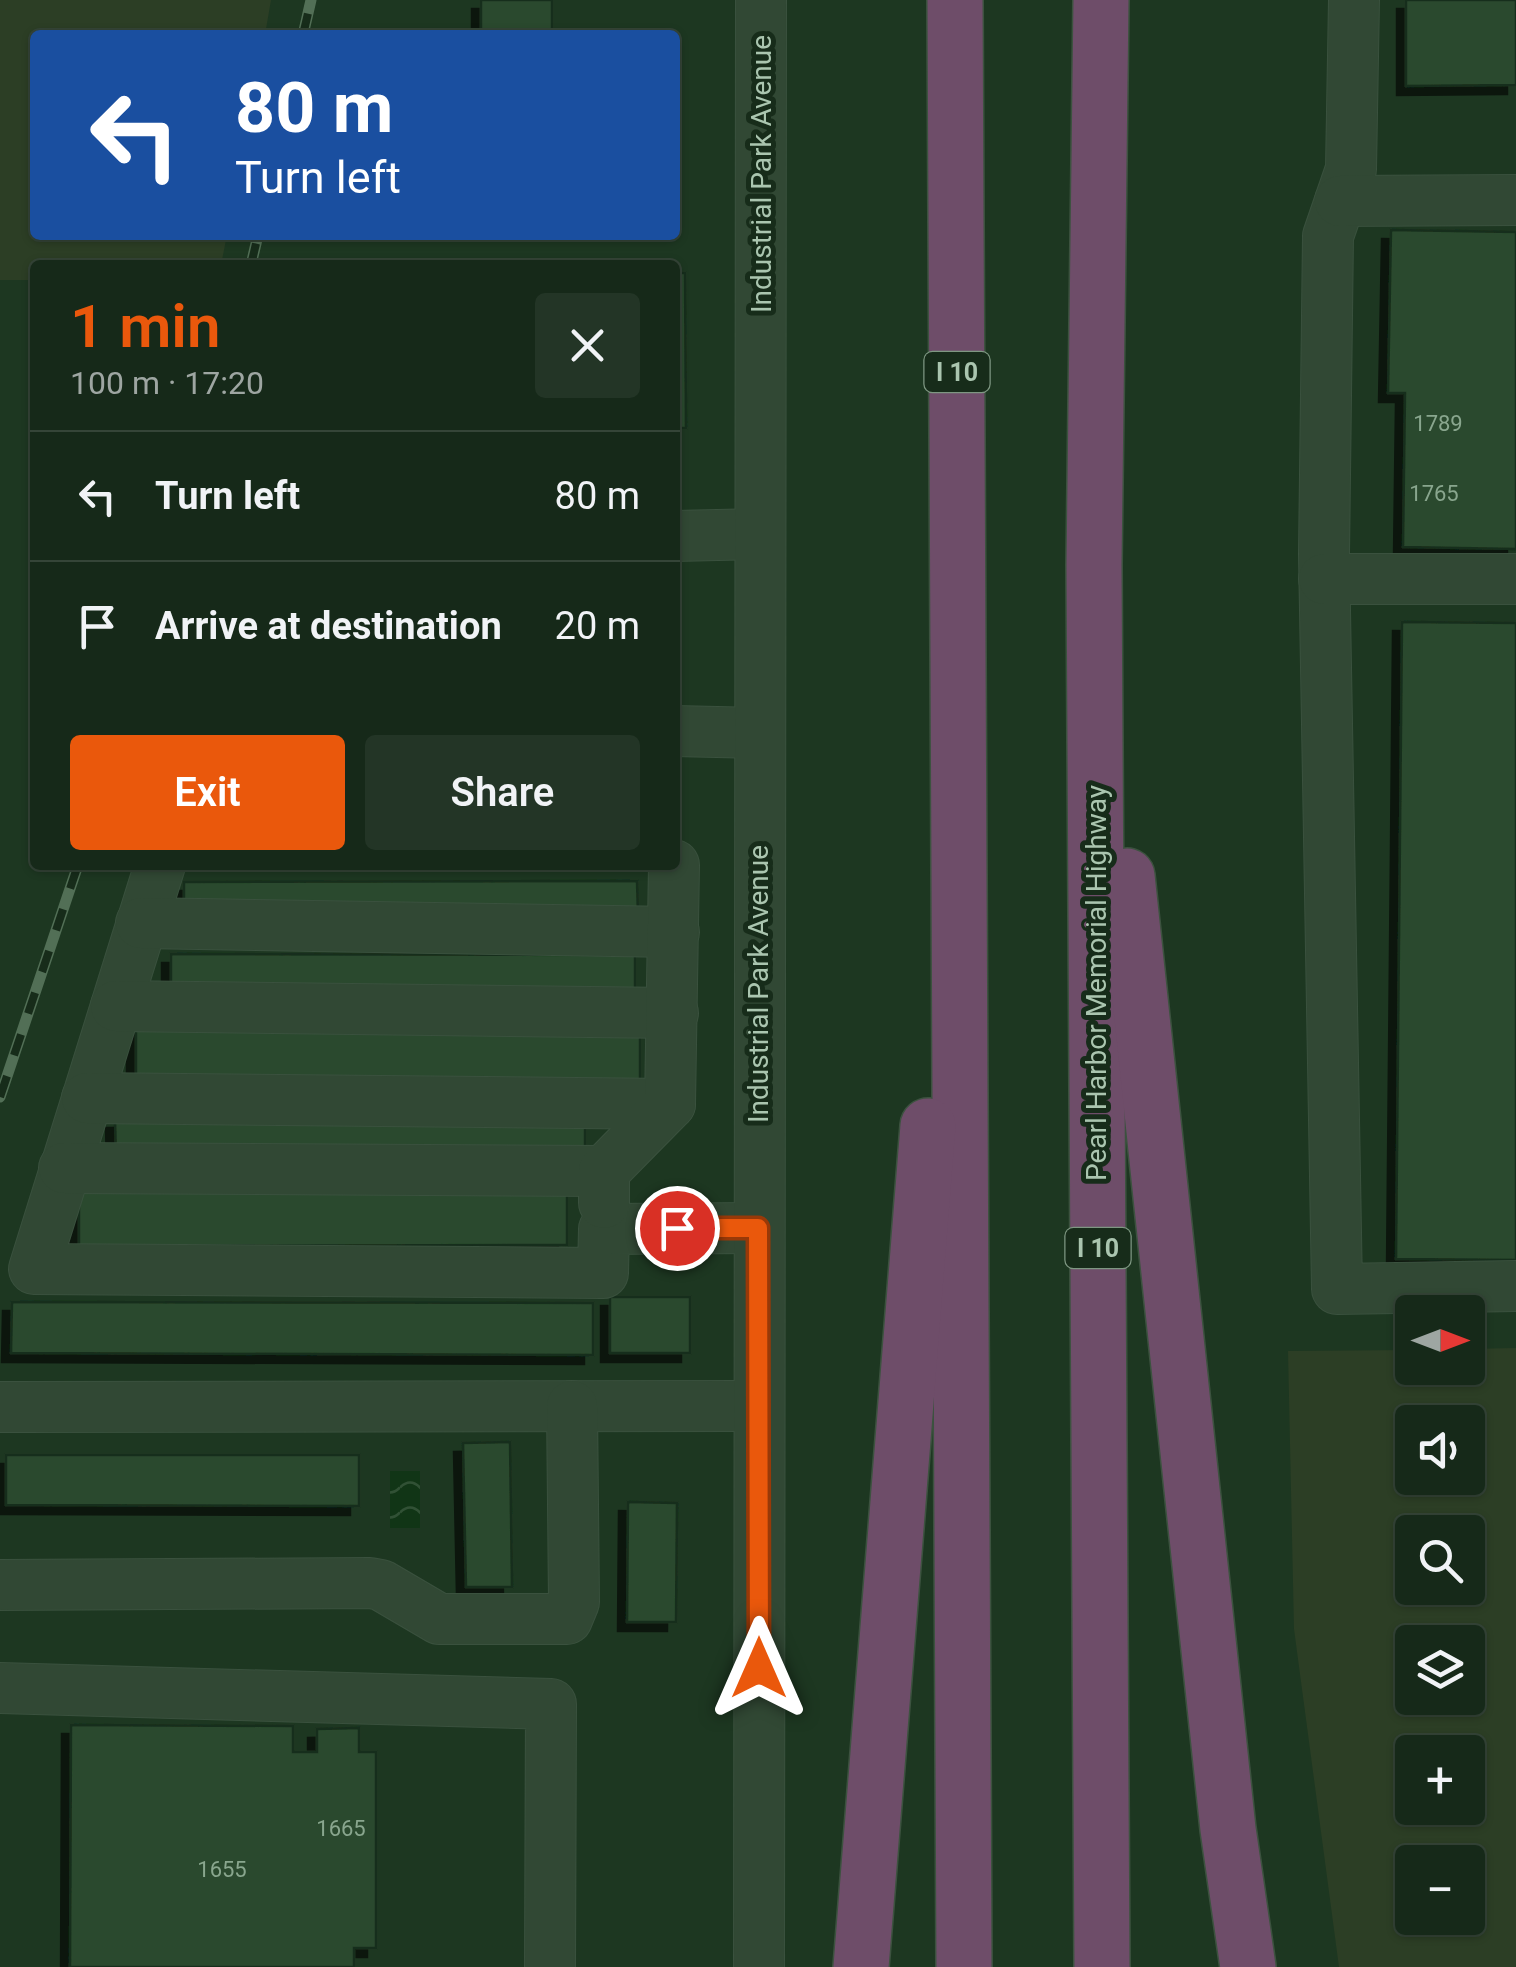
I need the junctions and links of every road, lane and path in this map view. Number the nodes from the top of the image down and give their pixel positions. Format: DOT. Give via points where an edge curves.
graph roads {
  1 [pos="761,0"];
  2 [pos="955,0"];
  3 [pos="1101,0"];
  4 [pos="1354,0"];
  5 [pos="1516,200"];
  6 [pos="1340,201"];
  7 [pos="760,534"];
  8 [pos="680,536"];
  9 [pos="1094,564"];
  10 [pos="1324,579"];
  11 [pos="1516,579"];
  12 [pos="680,730"];
  13 [pos="759,734"];
  14 [pos="958,745"];
  15 [pos="158,870"];
  16 [pos="674,870"];
  17 [pos="142,924"];
  18 [pos="674,932"];
  19 [pos="116,1006"];
  20 [pos="673,1013"];
  21 [pos="87,1098"];
  22 [pos="670,1104"];
  23 [pos="64,1168"];
  24 [pos="604,1170"];
  25 [pos="758,1228"];
  26 [pos="604,1229"];
  27 [pos="1516,1286"];
  28 [pos="572,1406"];
  29 [pos="759,1406"];
  30 [pos="0,1408"];
  31 [pos="0,1585"];
  32 [pos="0,1688"];
  33 [pos="1103,1955"];
  34 [pos="550,1967"];
  35 [pos="758,1967"];
  36 [pos="861,1967"];
  37 [pos="964,1967"];
  38 [pos="1248,1967"];
  1 -- 7 [label="street, Industrial Park Avenue"];
  2 -- 14 [label="highway, I 10"];
  3 -- 9 [label="highway, Pearl Harbor Memorial Highway / I 10"];
  4 -- 6 [label="street" via="1351,168"];
  5 -- 6 [label="street"];
  6 -- 10 [label="street" via="1328,236"];
  7 -- 8 [label="street"];
  7 -- 13 [label="street, Industrial Park Avenue"];
  9 -- 33 [label="highway, Pearl Harbor Memorial Highway / I 10"];
  9 -- 38 [label="highway"];
  10 -- 11 [label="street"];
  10 -- 27 [label="street" via="1337,1288"];
  12 -- 13 [label="street"];
  13 -- 25 [label="street, Industrial Park Avenue"];
  14 -- 36 [label="highway"];
  14 -- 37 [label="highway, I 10"];
  15 -- 17 [label="street"];
  16 -- 18 [label="street"];
  17 -- 18 [label="street"];
  17 -- 19 [label="street"];
  18 -- 20 [label="street"];
  19 -- 20 [label="street"];
  19 -- 21 [label="street"];
  20 -- 22 [label="street"];
  21 -- 22 [label="street"];
  21 -- 23 [label="street"];
  22 -- 24 [label="street"];
  23 -- 24 [label="street"];
  23 -- 26 [label="street" via="34,1269 603,1273"];
  24 -- 26 [label="street"];
  25 -- 26 [label="street"];
  25 -- 29 [label="street, Industrial Park Avenue"];
  28 -- 29 [label="street"];
  28 -- 30 [label="street"];
  28 -- 31 [label="street" via="574,1602 567,1618 439,1619 370,1583"];
  29 -- 35 [label="street, Industrial Park Avenue"];
  32 -- 34 [label="street" via="552,1704"];
}
